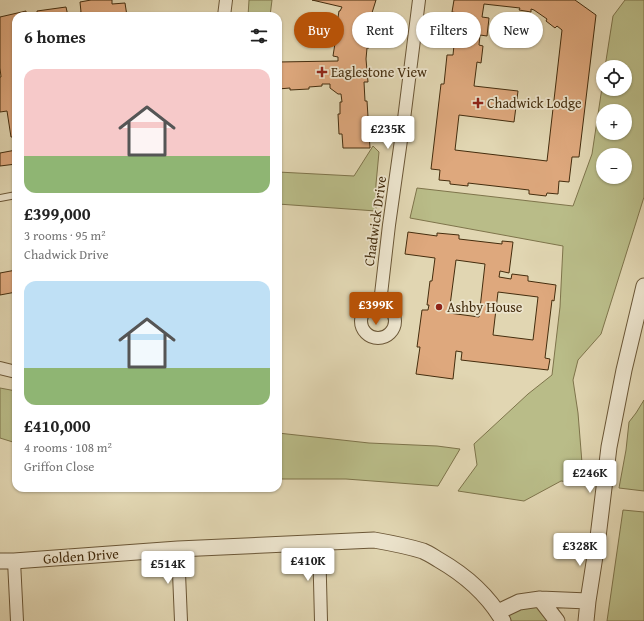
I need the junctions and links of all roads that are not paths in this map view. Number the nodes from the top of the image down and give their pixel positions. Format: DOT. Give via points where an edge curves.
graph roads {
  1 [pos="226,0"];
  2 [pos="419,0"];
  3 [pos="224,12"];
  4 [pos="12,196"];
  5 [pos="0,198"];
  6 [pos="644,286"];
  7 [pos="380,303"];
  8 [pos="0,368"];
  9 [pos="12,371"];
  10 [pos="319,542"];
  11 [pos="178,549"];
  12 [pos="7,561"];
  13 [pos="540,599"];
  14 [pos="588,601"];
  15 [pos="500,616"];
  16 [pos="17,621"];
  17 [pos="181,621"];
  18 [pos="321,621"];
  19 [pos="557,621"];
  20 [pos="586,621"];
  1 -- 3 [label="street"];
  2 -- 7 [label="street, Chadwick Drive"];
  4 -- 5 [label="lane"];
  6 -- 14 [label="street" via="609,447"];
  8 -- 9 [label="street"];
  10 -- 11 [label="street, Golden Drive"];
  10 -- 15 [label="street, Golden Drive" via="374,540 424,552 452,567 476,586"];
  10 -- 18 [label="street"];
  11 -- 12 [label="street, Golden Drive"];
  11 -- 17 [label="street"];
  12 -- 16 [label="street"];
  13 -- 14 [label="street"];
  13 -- 15 [label="street" via="519,602"];
  13 -- 19 [label="street"];
  14 -- 20 [label="street"];
}
